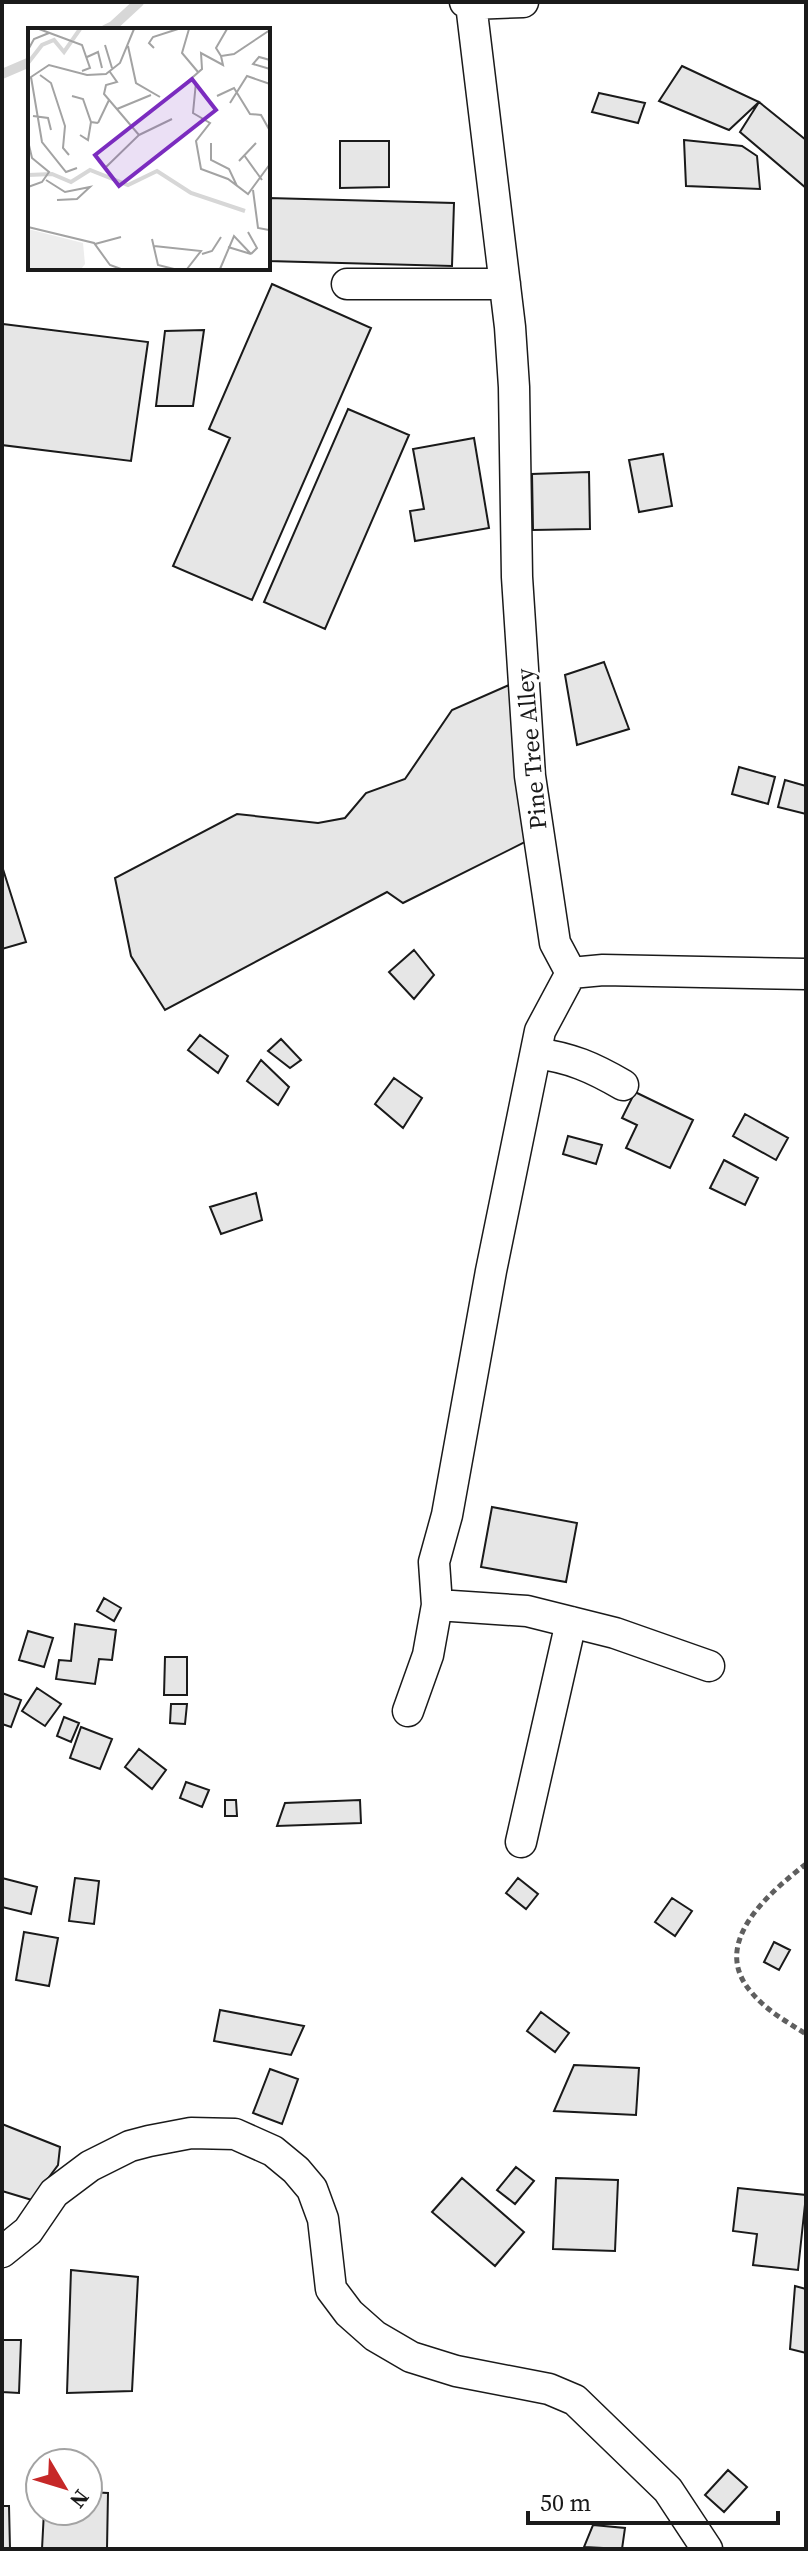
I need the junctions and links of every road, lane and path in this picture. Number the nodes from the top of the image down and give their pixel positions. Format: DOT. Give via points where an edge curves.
graph roads {
  1 [pos="523,2"];
  2 [pos="468,3"];
  3 [pos="347,284"];
  4 [pos="505,284"];
  5 [pos="571,973"];
  6 [pos="806,974"];
  7 [pos="536,1053"];
  8 [pos="623,1085"];
  9 [pos="437,1605"];
  10 [pos="571,1622"];
  11 [pos="709,1666"];
  12 [pos="408,1711"];
  13 [pos="521,1842"];
  14 [pos="806,1864"];
  15 [pos="806,2034"];
  16 [pos="2,2252"];
  17 [pos="707,2549"];
  1 -- 2 [label="street"];
  2 -- 4 [label="street, Pine Tree Alley"];
  3 -- 4 [label="street"];
  4 -- 5 [label="street, Pine Tree Alley" via="530,776 555,943"];
  5 -- 6 [label="street"];
  5 -- 7 [label="street" via="540,1031"];
  7 -- 8 [label="street" via="568,1058"];
  7 -- 9 [label="street" via="434,1562"];
  9 -- 10 [label="street" via="527,1611"];
  9 -- 12 [label="street" via="428,1655"];
  10 -- 11 [label="street"];
  10 -- 13 [label="street"];
  14 -- 15 [label="path" via="750,1915 735,1951 751,1993"];
  16 -- 17 [label="street" via="28,2231 54,2193 103,2159 130,2146 191,2133 235,2134 273,2151 312,2189 323,2219 331,2289 375,2336 411,2357 538,2386 575,2400 668,2490"];
}
